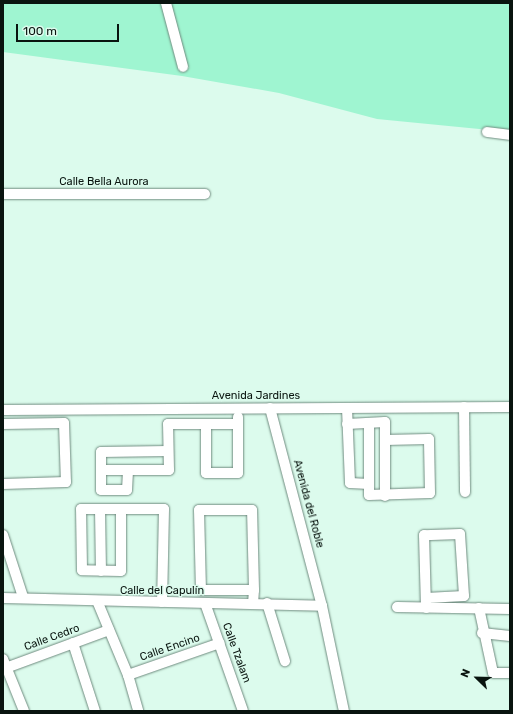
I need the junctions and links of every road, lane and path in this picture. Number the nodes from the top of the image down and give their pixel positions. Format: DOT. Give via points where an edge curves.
graph roads {
  1 [pos="166,3"];
  2 [pos="183,67"];
  3 [pos="487,132"];
  4 [pos="510,135"];
  5 [pos="3,194"];
  6 [pos="205,194"];
  7 [pos="464,407"];
  8 [pos="510,407"];
  9 [pos="238,408"];
  10 [pos="270,408"];
  11 [pos="347,408"];
  12 [pos="3,410"];
  13 [pos="369,423"];
  14 [pos="3,424"];
  15 [pos="206,424"];
  16 [pos="238,424"];
  17 [pos="347,424"];
  18 [pos="385,440"];
  19 [pos="168,451"];
  20 [pos="101,470"];
  21 [pos="128,471"];
  22 [pos="3,484"];
  23 [pos="369,484"];
  24 [pos="465,492"];
  25 [pos="385,496"];
  26 [pos="100,509"];
  27 [pos="121,509"];
  28 [pos="3,535"];
  29 [pos="100,571"];
  30 [pos="254,590"];
  31 [pos="23,597"];
  32 [pos="3,598"];
  33 [pos="162,602"];
  34 [pos="204,602"];
  35 [pos="98,603"];
  36 [pos="267,603"];
  37 [pos="426,603"];
  38 [pos="253,604"];
  39 [pos="322,606"];
  40 [pos="397,607"];
  41 [pos="479,608"];
  42 [pos="510,609"];
  43 [pos="108,630"];
  44 [pos="482,633"];
  45 [pos="510,636"];
  46 [pos="73,643"];
  47 [pos="220,643"];
  48 [pos="284,661"];
  49 [pos="4,665"];
  50 [pos="510,673"];
  51 [pos="128,675"];
  52 [pos="341,710"];
  53 [pos="24,711"];
  54 [pos="95,711"];
  55 [pos="138,711"];
  56 [pos="244,711"];
  1 -- 2 [label="street"];
  3 -- 4 [label="street"];
  5 -- 6 [label="street, Calle Bella Aurora"];
  7 -- 8 [label="street, Avenida Jardines"];
  7 -- 11 [label="street, Avenida Jardines"];
  7 -- 24 [label="street"];
  9 -- 10 [label="street, Avenida Jardines"];
  9 -- 12 [label="street, Avenida Jardines"];
  9 -- 16 [label="street"];
  10 -- 11 [label="street, Avenida Jardines"];
  10 -- 39 [label="street, Avenida del Roble"];
  11 -- 17 [label="street"];
  13 -- 17 [label="street"];
  13 -- 18 [label="street" via="385,422"];
  13 -- 23 [label="street"];
  14 -- 22 [label="street" via="64,423 66,482"];
  15 -- 16 [label="street"];
  15 -- 16 [label="street" via="206,473 238,473"];
  15 -- 19 [label="street" via="168,424"];
  17 -- 23 [label="street" via="350,483"];
  18 -- 25 [label="street"];
  18 -- 25 [label="street" via="429,439 430,493"];
  19 -- 20 [label="street" via="101,452"];
  19 -- 21 [label="street" via="169,470"];
  20 -- 21 [label="street"];
  20 -- 21 [label="street" via="101,490 127,490"];
  23 -- 25 [label="street" via="369,496"];
  26 -- 27 [label="street"];
  26 -- 29 [label="street"];
  26 -- 29 [label="street" via="81,509 82,570"];
  27 -- 29 [label="street" via="121,571"];
  27 -- 33 [label="street" via="164,508"];
  28 -- 31 [label="street"];
  30 -- 30 [label="street" via="201,590 200,510 252,510"];
  30 -- 38 [label="street"];
  31 -- 32 [label="street, Calle del Capulín"];
  31 -- 35 [label="street, Calle del Capulín"];
  33 -- 34 [label="street, Calle del Capulín"];
  33 -- 35 [label="street, Calle del Capulín"];
  34 -- 38 [label="street, Calle del Capulín"];
  34 -- 47 [label="street, Calle Tzalam"];
  35 -- 43 [label="street"];
  36 -- 38 [label="street, Calle del Capulín"];
  36 -- 39 [label="street, Calle del Capulín"];
  36 -- 48 [label="street"];
  37 -- 37 [label="street" via="464,596 460,534 424,535"];
  37 -- 40 [label="street"];
  37 -- 41 [label="street"];
  39 -- 52 [label="street, Avenida del Roble"];
  41 -- 42 [label="street"];
  41 -- 44 [label="street"];
  43 -- 46 [label="street, Calle Cedro"];
  43 -- 51 [label="street"];
  44 -- 45 [label="street"];
  44 -- 50 [label="street" via="493,673"];
  46 -- 49 [label="street, Calle Cedro"];
  46 -- 54 [label="street"];
  47 -- 51 [label="street, Calle Encino"];
  47 -- 56 [label="street, Calle Tzalam"];
  49 -- 53 [label="street"];
  51 -- 55 [label="street"];
}
